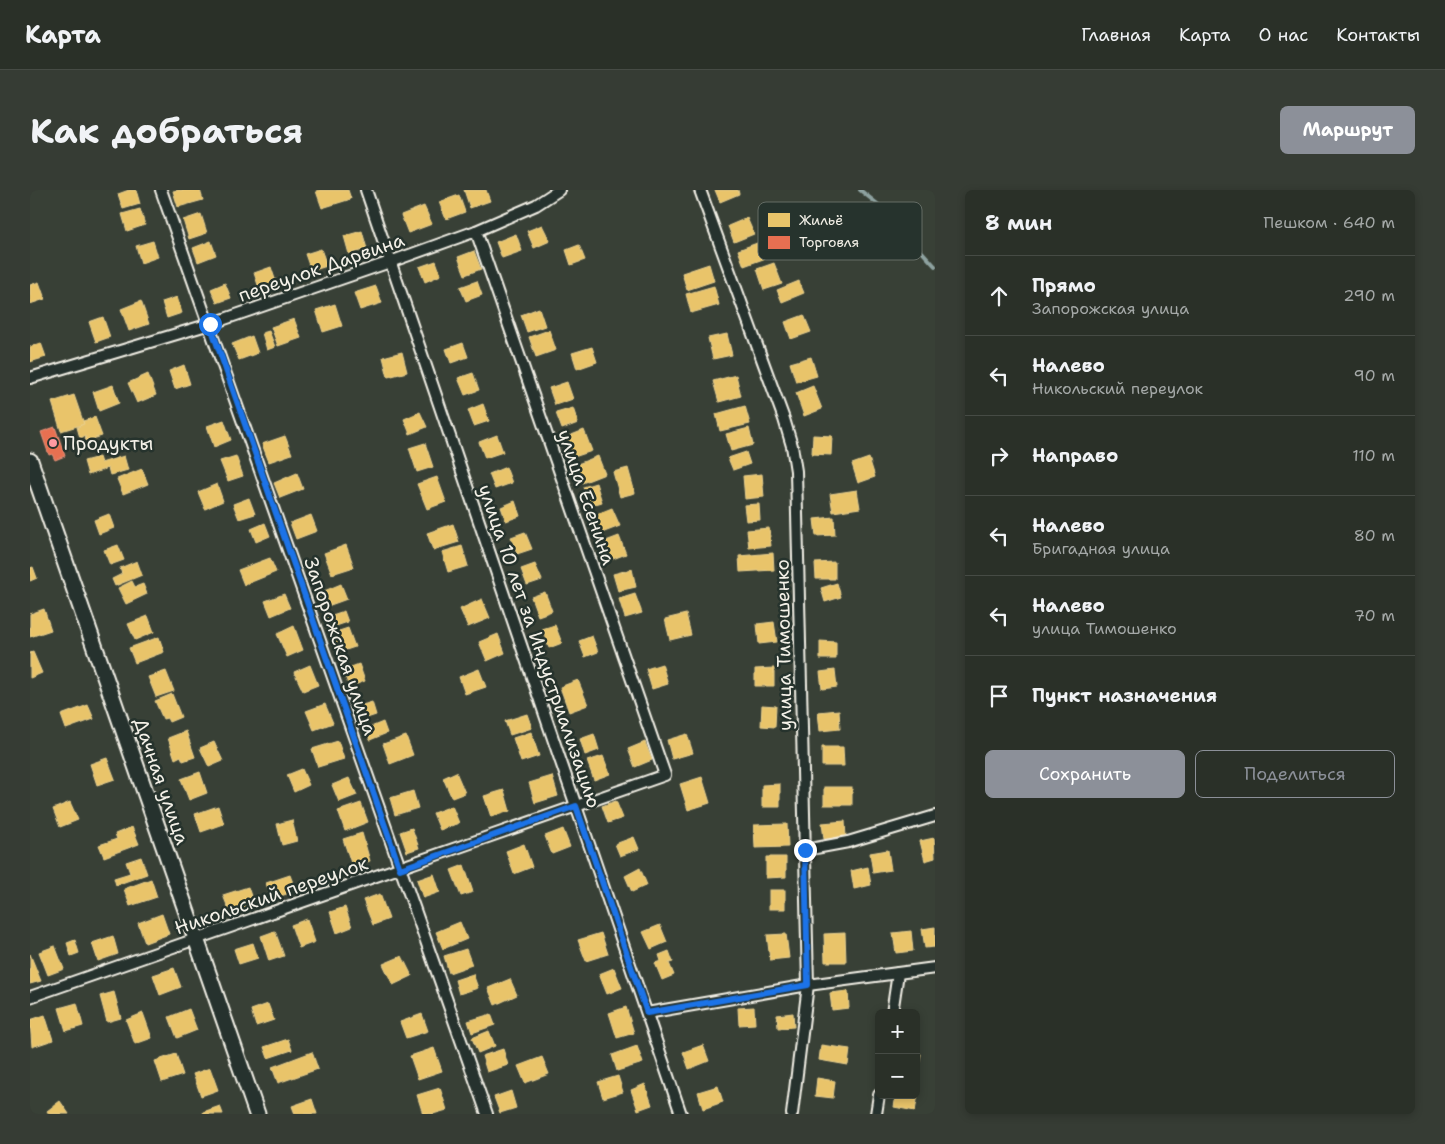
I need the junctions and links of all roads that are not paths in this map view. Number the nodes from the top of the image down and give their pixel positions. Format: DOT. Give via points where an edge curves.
graph roads {
  1 [pos="161,190"];
  2 [pos="366,190"];
  3 [pos="558,190"];
  4 [pos="700,190"];
  5 [pos="476,231"];
  6 [pos="390,262"];
  7 [pos="210,324"];
  8 [pos="30,378"];
  9 [pos="30,461"];
  10 [pos="665,775"];
  11 [pos="576,806"];
  12 [pos="935,816"];
  13 [pos="805,850"];
  14 [pos="400,869"];
  15 [pos="196,939"];
  16 [pos="935,968"];
  17 [pos="898,973"];
  18 [pos="808,985"];
  19 [pos="30,997"];
  20 [pos="893,1009"];
  21 [pos="647,1013"];
  22 [pos="878,1099"];
  23 [pos="257,1114"];
  24 [pos="487,1114"];
  25 [pos="681,1114"];
  26 [pos="792,1114"];
  27 [pos="876,1114"];
  1 -- 7 [label="street, Запорожская улица"];
  2 -- 6 [label="street, улица 10 лет за Индустриализацию"];
  3 -- 5 [label="street, переулок Дарвина" via="536,205"];
  4 -- 13 [label="street, улица Тимошенко" via="784,419 796,471"];
  5 -- 6 [label="street, переулок Дарвина"];
  5 -- 10 [label="street, улица Есенина"];
  6 -- 7 [label="street, переулок Дарвина"];
  6 -- 11 [label="street, улица 10 лет за Индустриализацию"];
  7 -- 8 [label="street, переулок Дарвина"];
  7 -- 14 [label="street, Запорожская улица"];
  9 -- 15 [label="street, Дачная улица"];
  10 -- 11 [label="street, Никольский переулок"];
  11 -- 14 [label="street, Никольский переулок"];
  11 -- 21 [label="street, улица 10 лет за Индустриализацию"];
  12 -- 13 [label="street" via="848,842"];
  13 -- 18 [label="street, улица Тимошенко"];
  14 -- 15 [label="street, Никольский переулок"];
  14 -- 24 [label="street, Запорожская улица"];
  15 -- 19 [label="street, Никольский переулок"];
  15 -- 23 [label="street, Дачная улица"];
  16 -- 17 [label="street"];
  17 -- 18 [label="street"];
  17 -- 20 [label="street"];
  18 -- 21 [label="street"];
  18 -- 26 [label="street, улица Тимошенко"];
  21 -- 25 [label="street, улица 10 лет за Индустриализацию"];
  22 -- 27 [label="street"];
}
